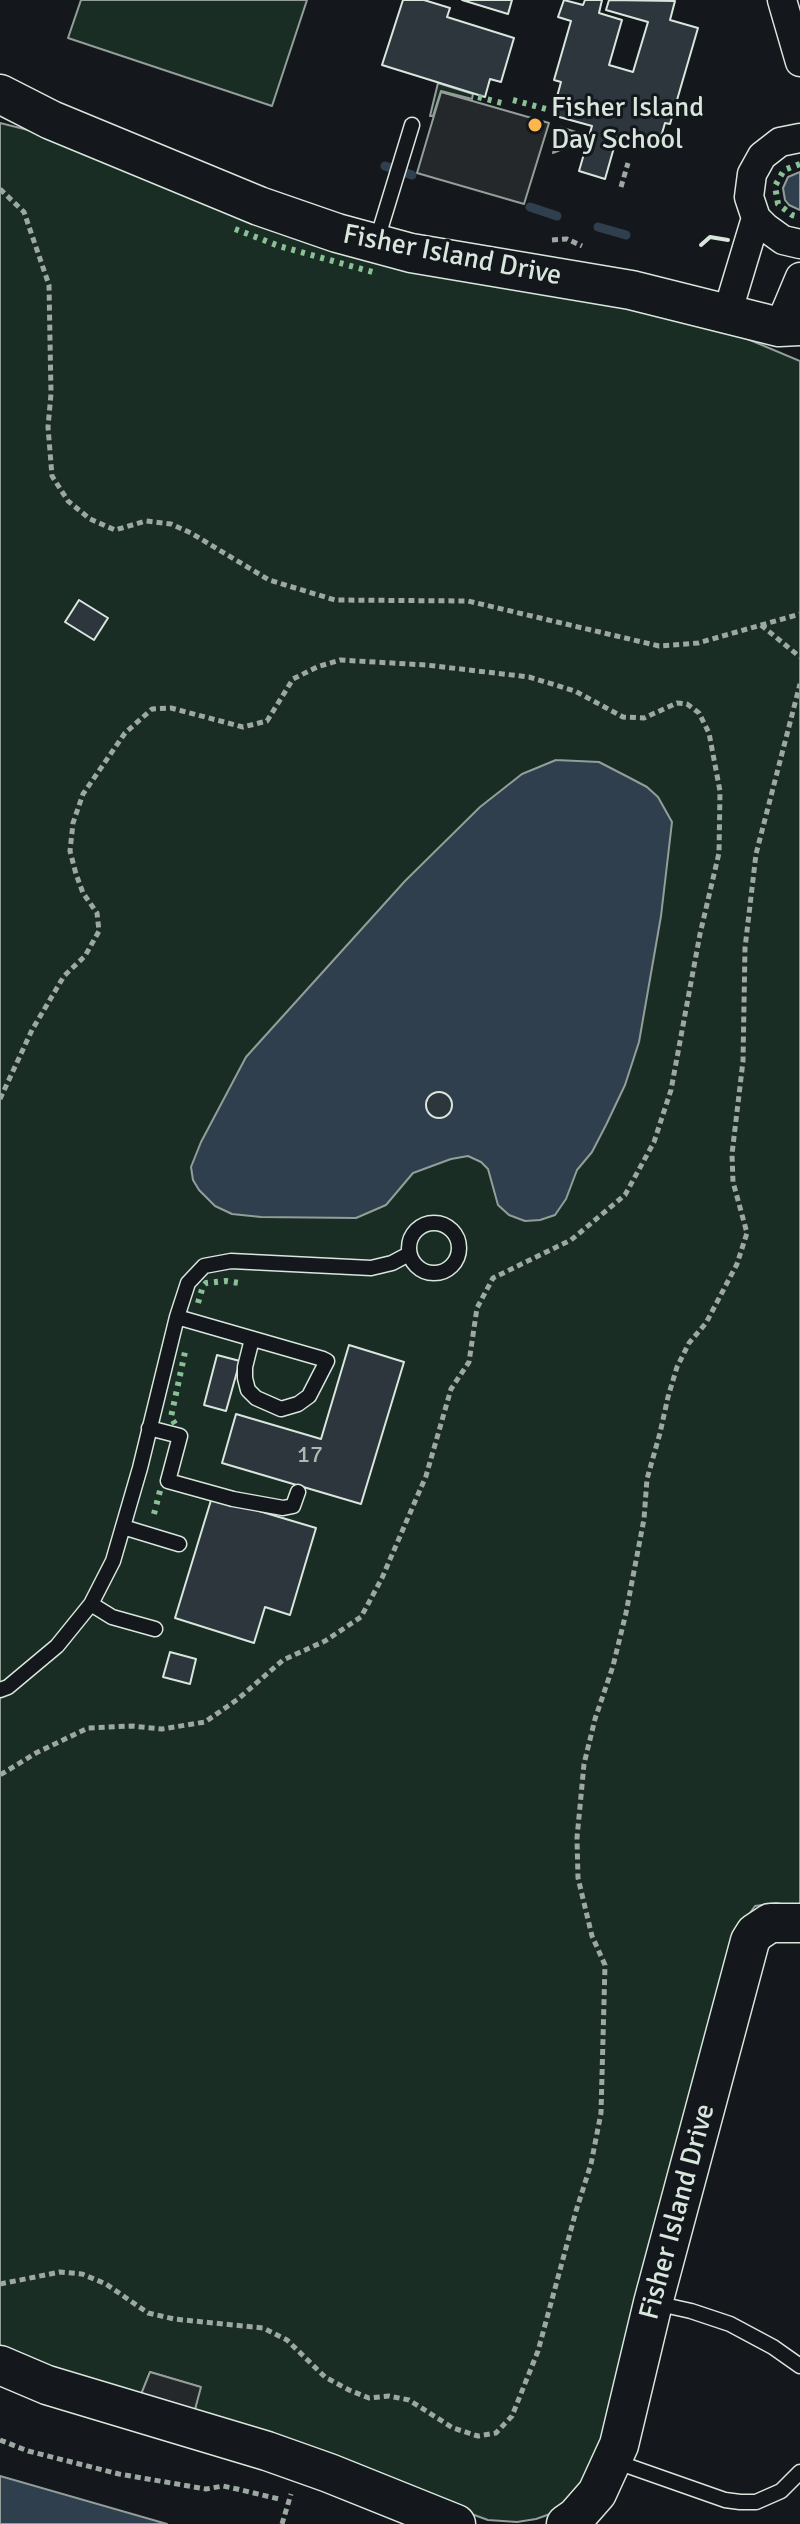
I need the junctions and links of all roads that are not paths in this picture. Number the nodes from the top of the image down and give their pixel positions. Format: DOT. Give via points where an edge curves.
graph roads {
  1 [pos="782,0"];
  2 [pos="800,62"];
  3 [pos="0,94"];
  4 [pos="0,116"];
  5 [pos="51,120"];
  6 [pos="412,125"];
  7 [pos="800,138"];
  8 [pos="756,218"];
  9 [pos="376,244"];
  10 [pos="800,244"];
  11 [pos="800,277"];
  12 [pos="727,314"];
  13 [pos="793,332"];
  14 [pos="409,1254"];
  15 [pos="177,1317"];
  16 [pos="252,1339"];
  17 [pos="149,1428"];
  18 [pos="298,1492"];
  19 [pos="123,1527"];
  20 [pos="179,1544"];
  21 [pos="91,1604"];
  22 [pos="155,1629"];
  23 [pos="0,1690"];
  24 [pos="800,1923"];
  25 [pos="653,2303"];
  26 [pos="0,2365"];
  27 [pos="800,2366"];
  28 [pos="0,2379"];
  29 [pos="47,2385"];
  30 [pos="613,2461"];
  31 [pos="800,2472"];
  32 [pos="456,2524"];
  33 [pos="566,2524"];
  1 -- 2 [label="street"];
  3 -- 5 [label="street, Fisher Island Drive"];
  4 -- 5 [label="street, Fisher Island Drive"];
  5 -- 9 [label="street, Fisher Island Drive" via="268,209"];
  6 -- 9 [label="lane"];
  7 -- 8 [label="street" via="770,147 755,165 749,197"];
  8 -- 10 [label="street" via="772,234"];
  8 -- 12 [label="street"];
  9 -- 12 [label="street, Fisher Island Drive" via="631,290"];
  11 -- 13 [label="street, Fisher Island Drive"];
  12 -- 13 [label="street, Fisher Island Drive"];
  14 -- 15 [label="lane" via="371,1268 231,1261 204,1266 188,1283"];
  15 -- 16 [label="lane"];
  15 -- 17 [label="lane"];
  16 -- 16 [label="lane" via="327,1361 309,1396 281,1409 256,1398 245,1378"];
  17 -- 18 [label="lane" via="180,1436 168,1481 283,1508 293,1506"];
  17 -- 19 [label="lane"];
  19 -- 20 [label="lane"];
  19 -- 21 [label="lane"];
  21 -- 22 [label="lane" via="112,1617"];
  21 -- 23 [label="lane" via="57,1646"];
  24 -- 25 [label="street, Fisher Island Drive" via="770,1923 755,1933 747,1950"];
  25 -- 27 [label="lane" via="730,2324"];
  25 -- 30 [label="street, Fisher Island Drive"];
  26 -- 29 [label="street"];
  28 -- 29 [label="street"];
  29 -- 32 [label="street" via="267,2451"];
  30 -- 31 [label="lane" via="740,2502 756,2502 781,2491"];
  30 -- 33 [label="street, Fisher Island Drive" via="597,2493"];
}
